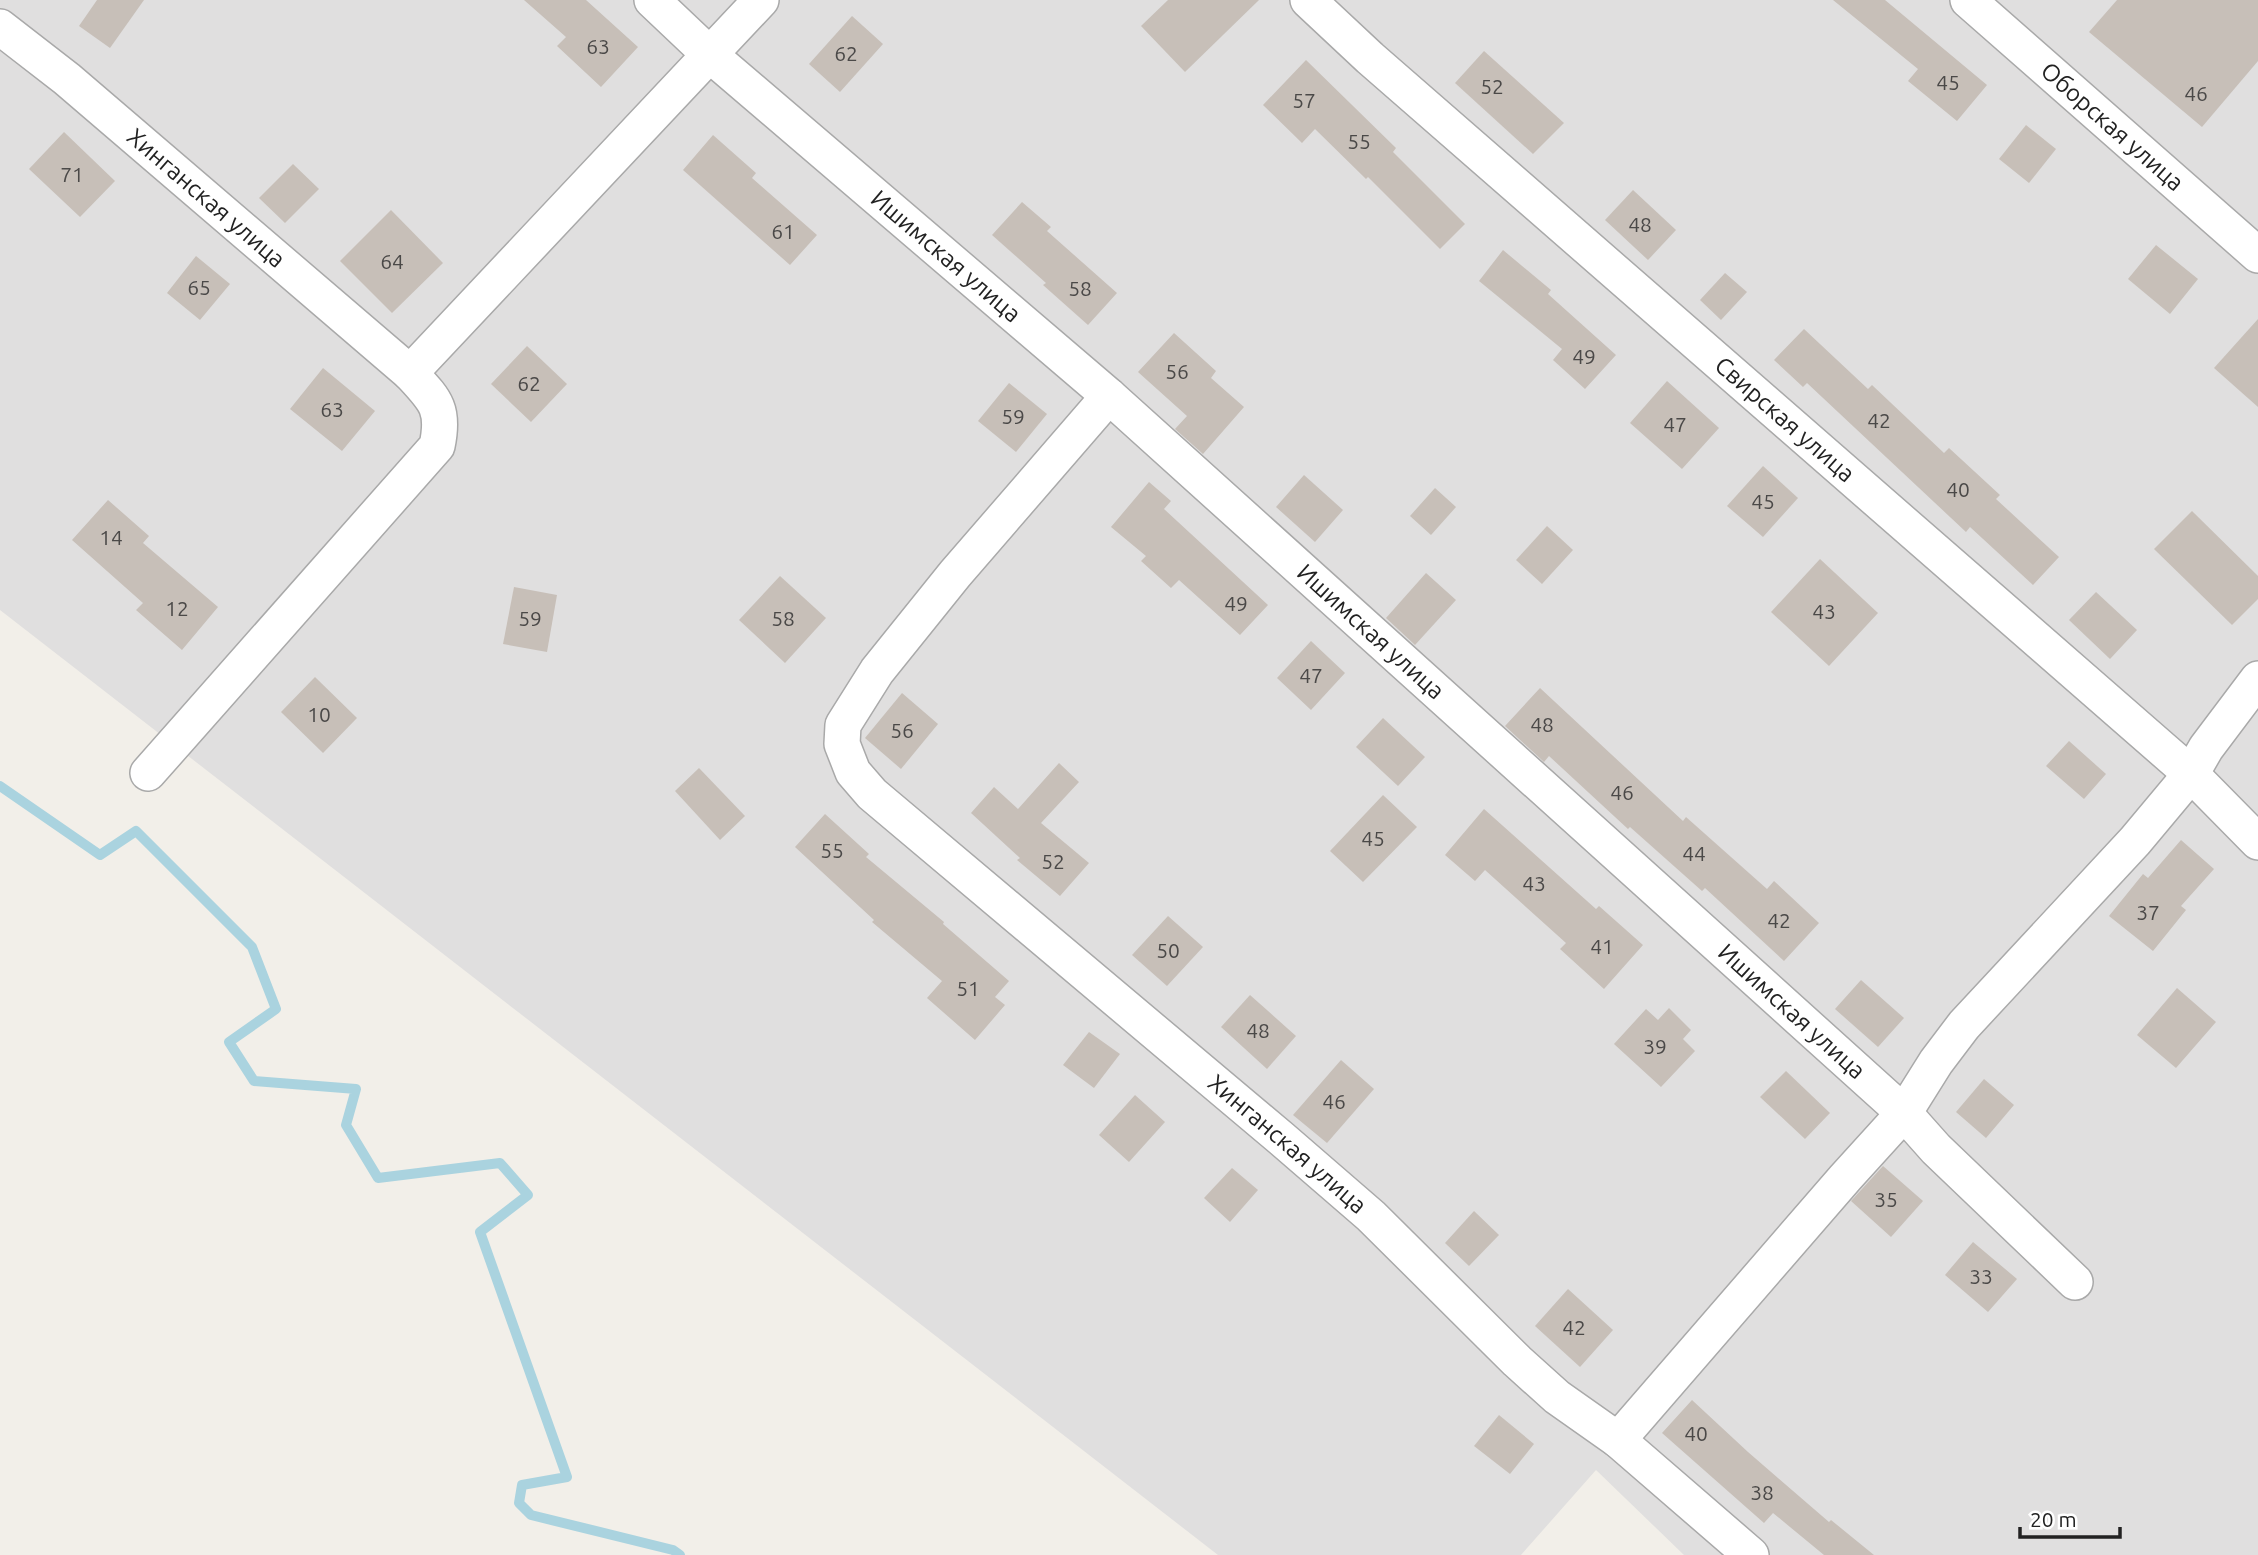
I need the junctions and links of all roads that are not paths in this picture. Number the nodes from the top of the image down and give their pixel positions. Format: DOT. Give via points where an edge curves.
graph roads {
  1 [pos="652,0"];
  2 [pos="761,0"];
  3 [pos="1308,0"];
  4 [pos="1968,0"];
  5 [pos="0,27"];
  6 [pos="709,54"];
  7 [pos="2258,255"];
  8 [pos="410,373"];
  9 [pos="1109,396"];
  10 [pos="2258,679"];
  11 [pos="148,772"];
  12 [pos="2191,774"];
  13 [pos="2258,842"];
  14 [pos="1904,1113"];
  15 [pos="2075,1282"];
  16 [pos="1618,1440"];
  17 [pos="1751,1555"];
  1 -- 6 [label="street, Ишимская улица"];
  2 -- 6 [label="street"];
  3 -- 12 [label="street, Свирская улица"];
  4 -- 7 [label="street, Оборская улица"];
  5 -- 8 [label="street, Хинганская улица"];
  6 -- 8 [label="street"];
  6 -- 9 [label="street, Ишимская улица"];
  8 -- 11 [label="street, Хинганская улица" via="439,408 437,446"];
  9 -- 14 [label="street, Ишимская улица"];
  9 -- 16 [label="street, Хинганская улица" via="886,660 843,725 842,744 853,772 872,794 1371,1216 1527,1370"];
  10 -- 12 [label="street"];
  12 -- 13 [label="street, Свирская улица"];
  12 -- 14 [label="street" via="1964,1025"];
  14 -- 15 [label="street, Ишимская улица" via="1936,1150"];
  14 -- 16 [label="street"];
  16 -- 17 [label="street, Хинганская улица"];
}
